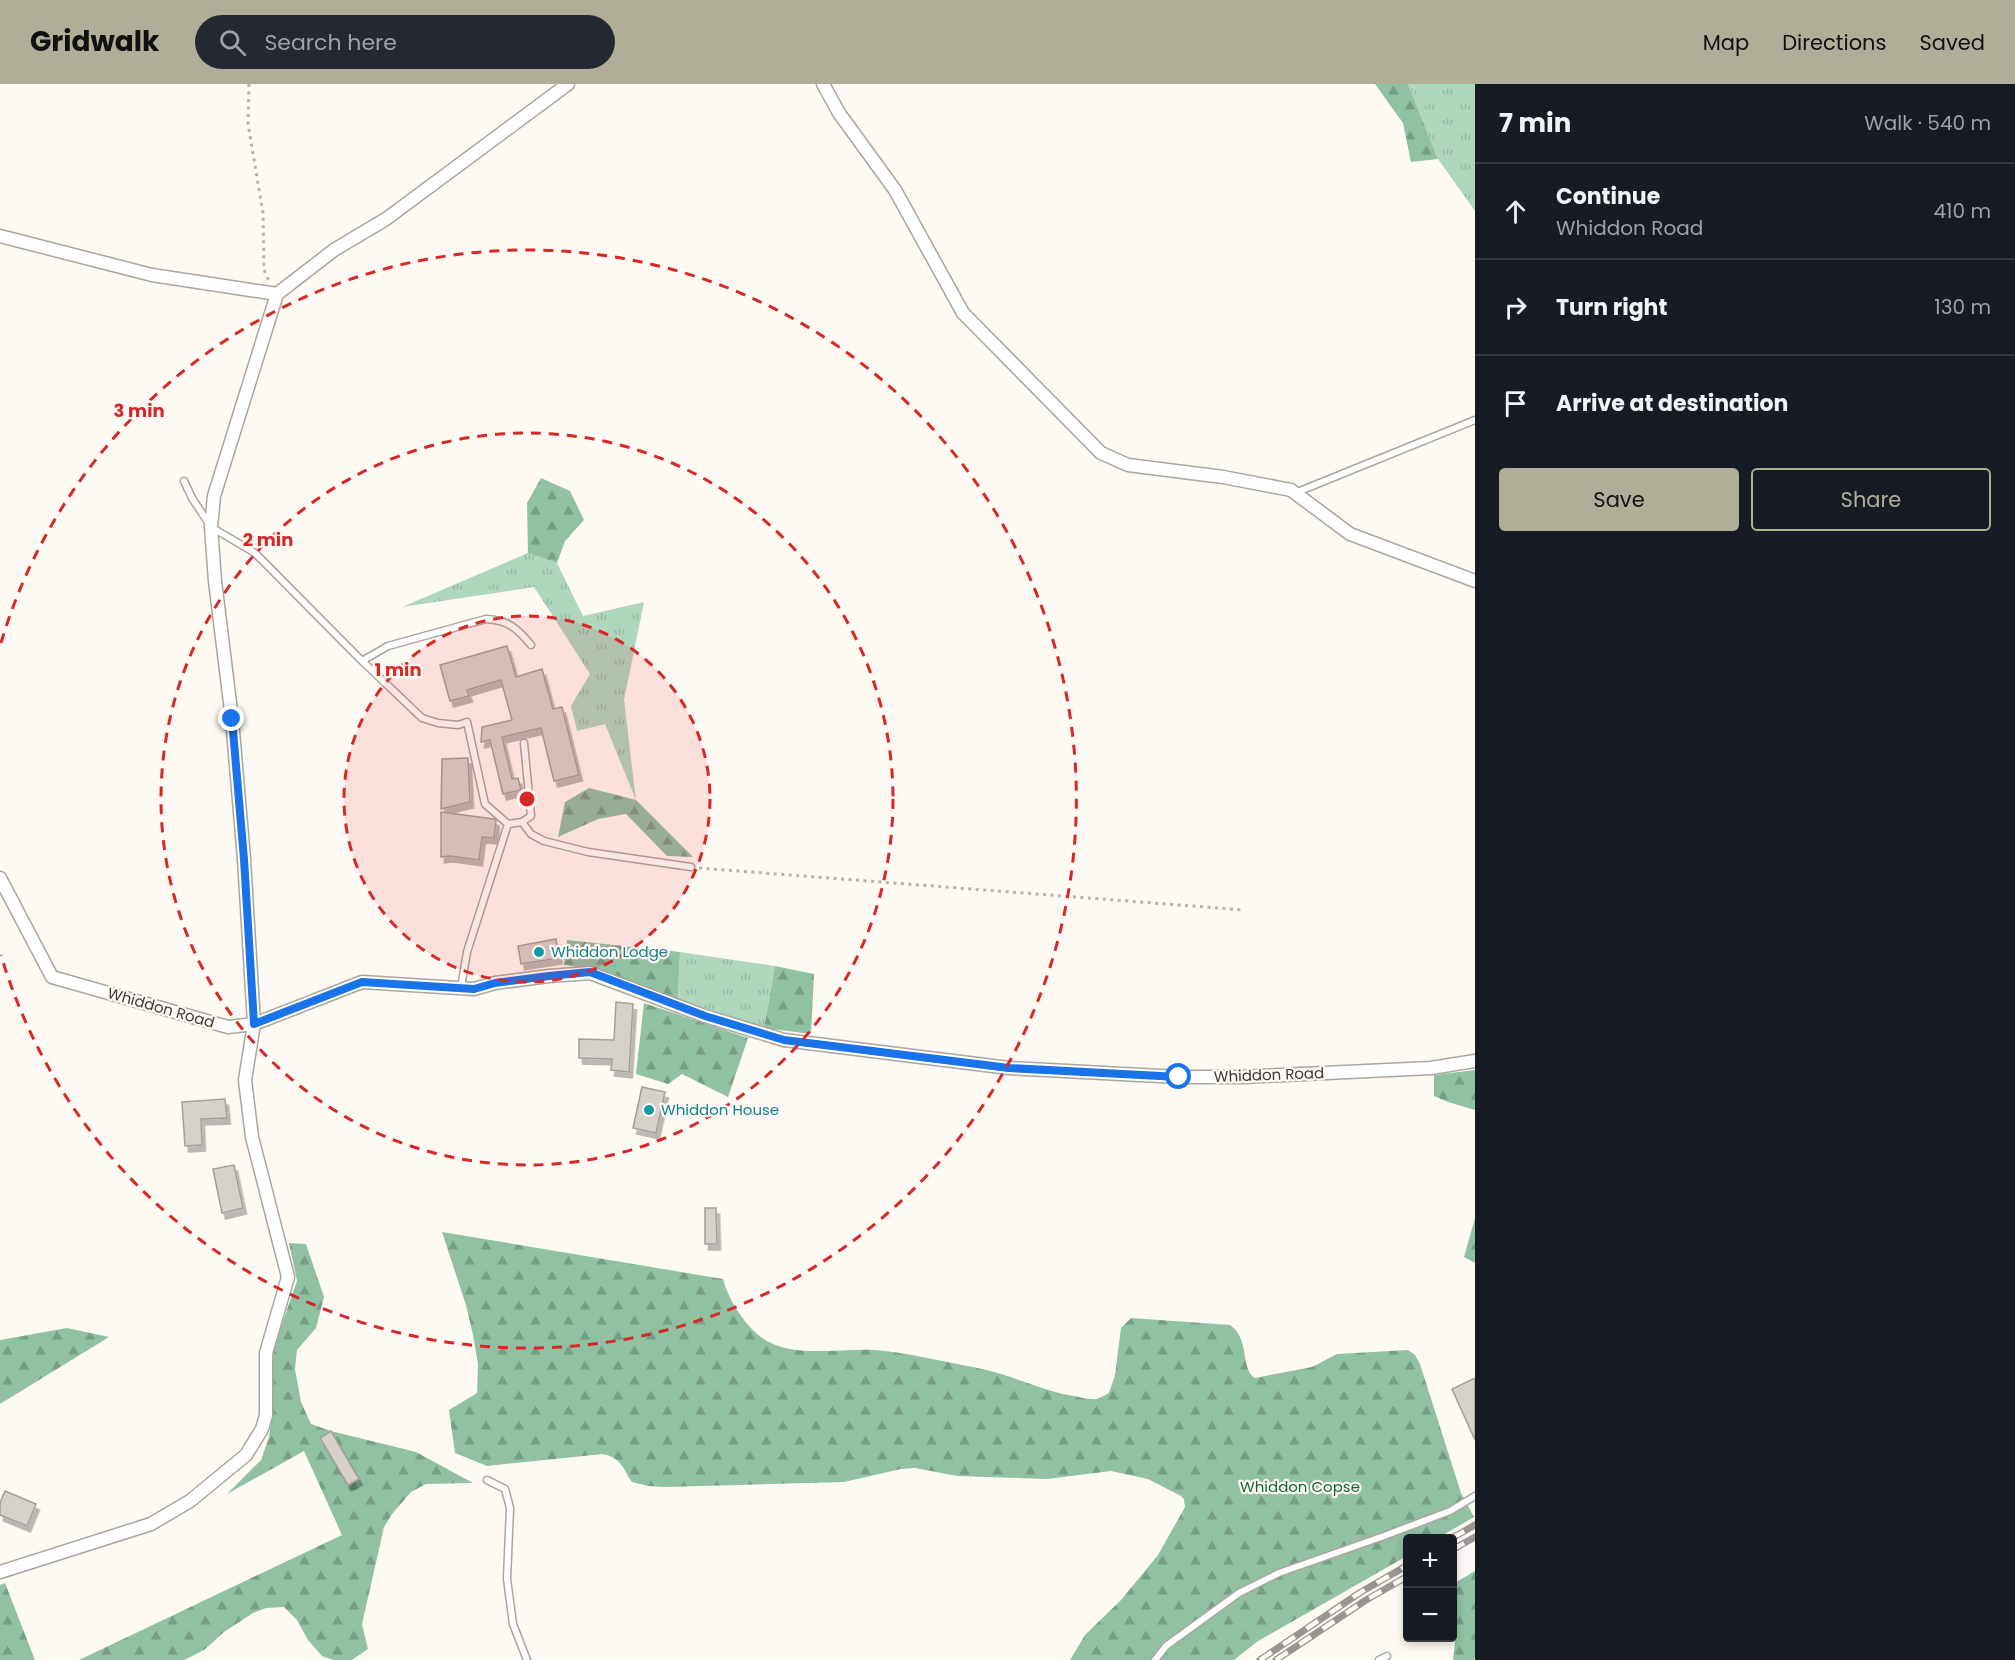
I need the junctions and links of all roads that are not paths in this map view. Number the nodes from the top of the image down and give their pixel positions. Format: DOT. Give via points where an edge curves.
graph roads {
  1 [pos="568,84"];
  2 [pos="823,84"];
  3 [pos="0,236"];
  4 [pos="277,294"];
  5 [pos="1475,420"];
  6 [pos="184,481"];
  7 [pos="1295,494"];
  8 [pos="212,527"];
  9 [pos="1475,581"];
  10 [pos="531,645"];
  11 [pos="362,661"];
  12 [pos="524,743"];
  13 [pos="522,822"];
  14 [pos="508,824"];
  15 [pos="691,867"];
  16 [pos="0,878"];
  17 [pos="461,987"];
  18 [pos="254,1024"];
  19 [pos="1475,1061"];
  20 [pos="487,1480"];
  21 [pos="1475,1496"];
  22 [pos="0,1572"];
  23 [pos="1387,1656"];
  24 [pos="527,1660"];
  25 [pos="1155,1660"];
  26 [pos="1379,1660"];
  1 -- 4 [label="street"];
  2 -- 7 [label="street" via="838,113 895,190 963,313 1101,453 1128,465 1223,477 1292,490"];
  3 -- 4 [label="street" via="152,275"];
  4 -- 8 [label="street" via="214,496"];
  5 -- 7 [label="lane"];
  6 -- 8 [label="lane"];
  7 -- 9 [label="street" via="1350,534"];
  8 -- 11 [label="lane" via="255,553"];
  8 -- 18 [label="street" via="233,731"];
  10 -- 11 [label="lane" via="519,630 501,620 486,619 388,646"];
  11 -- 14 [label="lane" via="422,718 458,725 467,722 485,804"];
  12 -- 13 [label="lane" via="531,816"];
  13 -- 14 [label="lane"];
  13 -- 15 [label="lane" via="531,834 544,841 588,852"];
  14 -- 17 [label="lane" via="467,952"];
  16 -- 18 [label="street, Whiddon Road" via="52,977 228,1027"];
  17 -- 18 [label="street, Whiddon Road" via="362,982"];
  17 -- 19 [label="street, Whiddon Road" via="474,989 590,972 705,1016 784,1040 1009,1068 1241,1077 1431,1068"];
  18 -- 22 [label="street" via="245,1080 252,1137 288,1277 266,1353 266,1415 262,1430 246,1455 190,1501 151,1524"];
  20 -- 24 [label="lane" via="505,1489 510,1508 507,1579 513,1624"];
  21 -- 25 [label="lane" via="1450,1510 1279,1573 1239,1593 1166,1646"];
  23 -- 26 [label="lane"];
}
